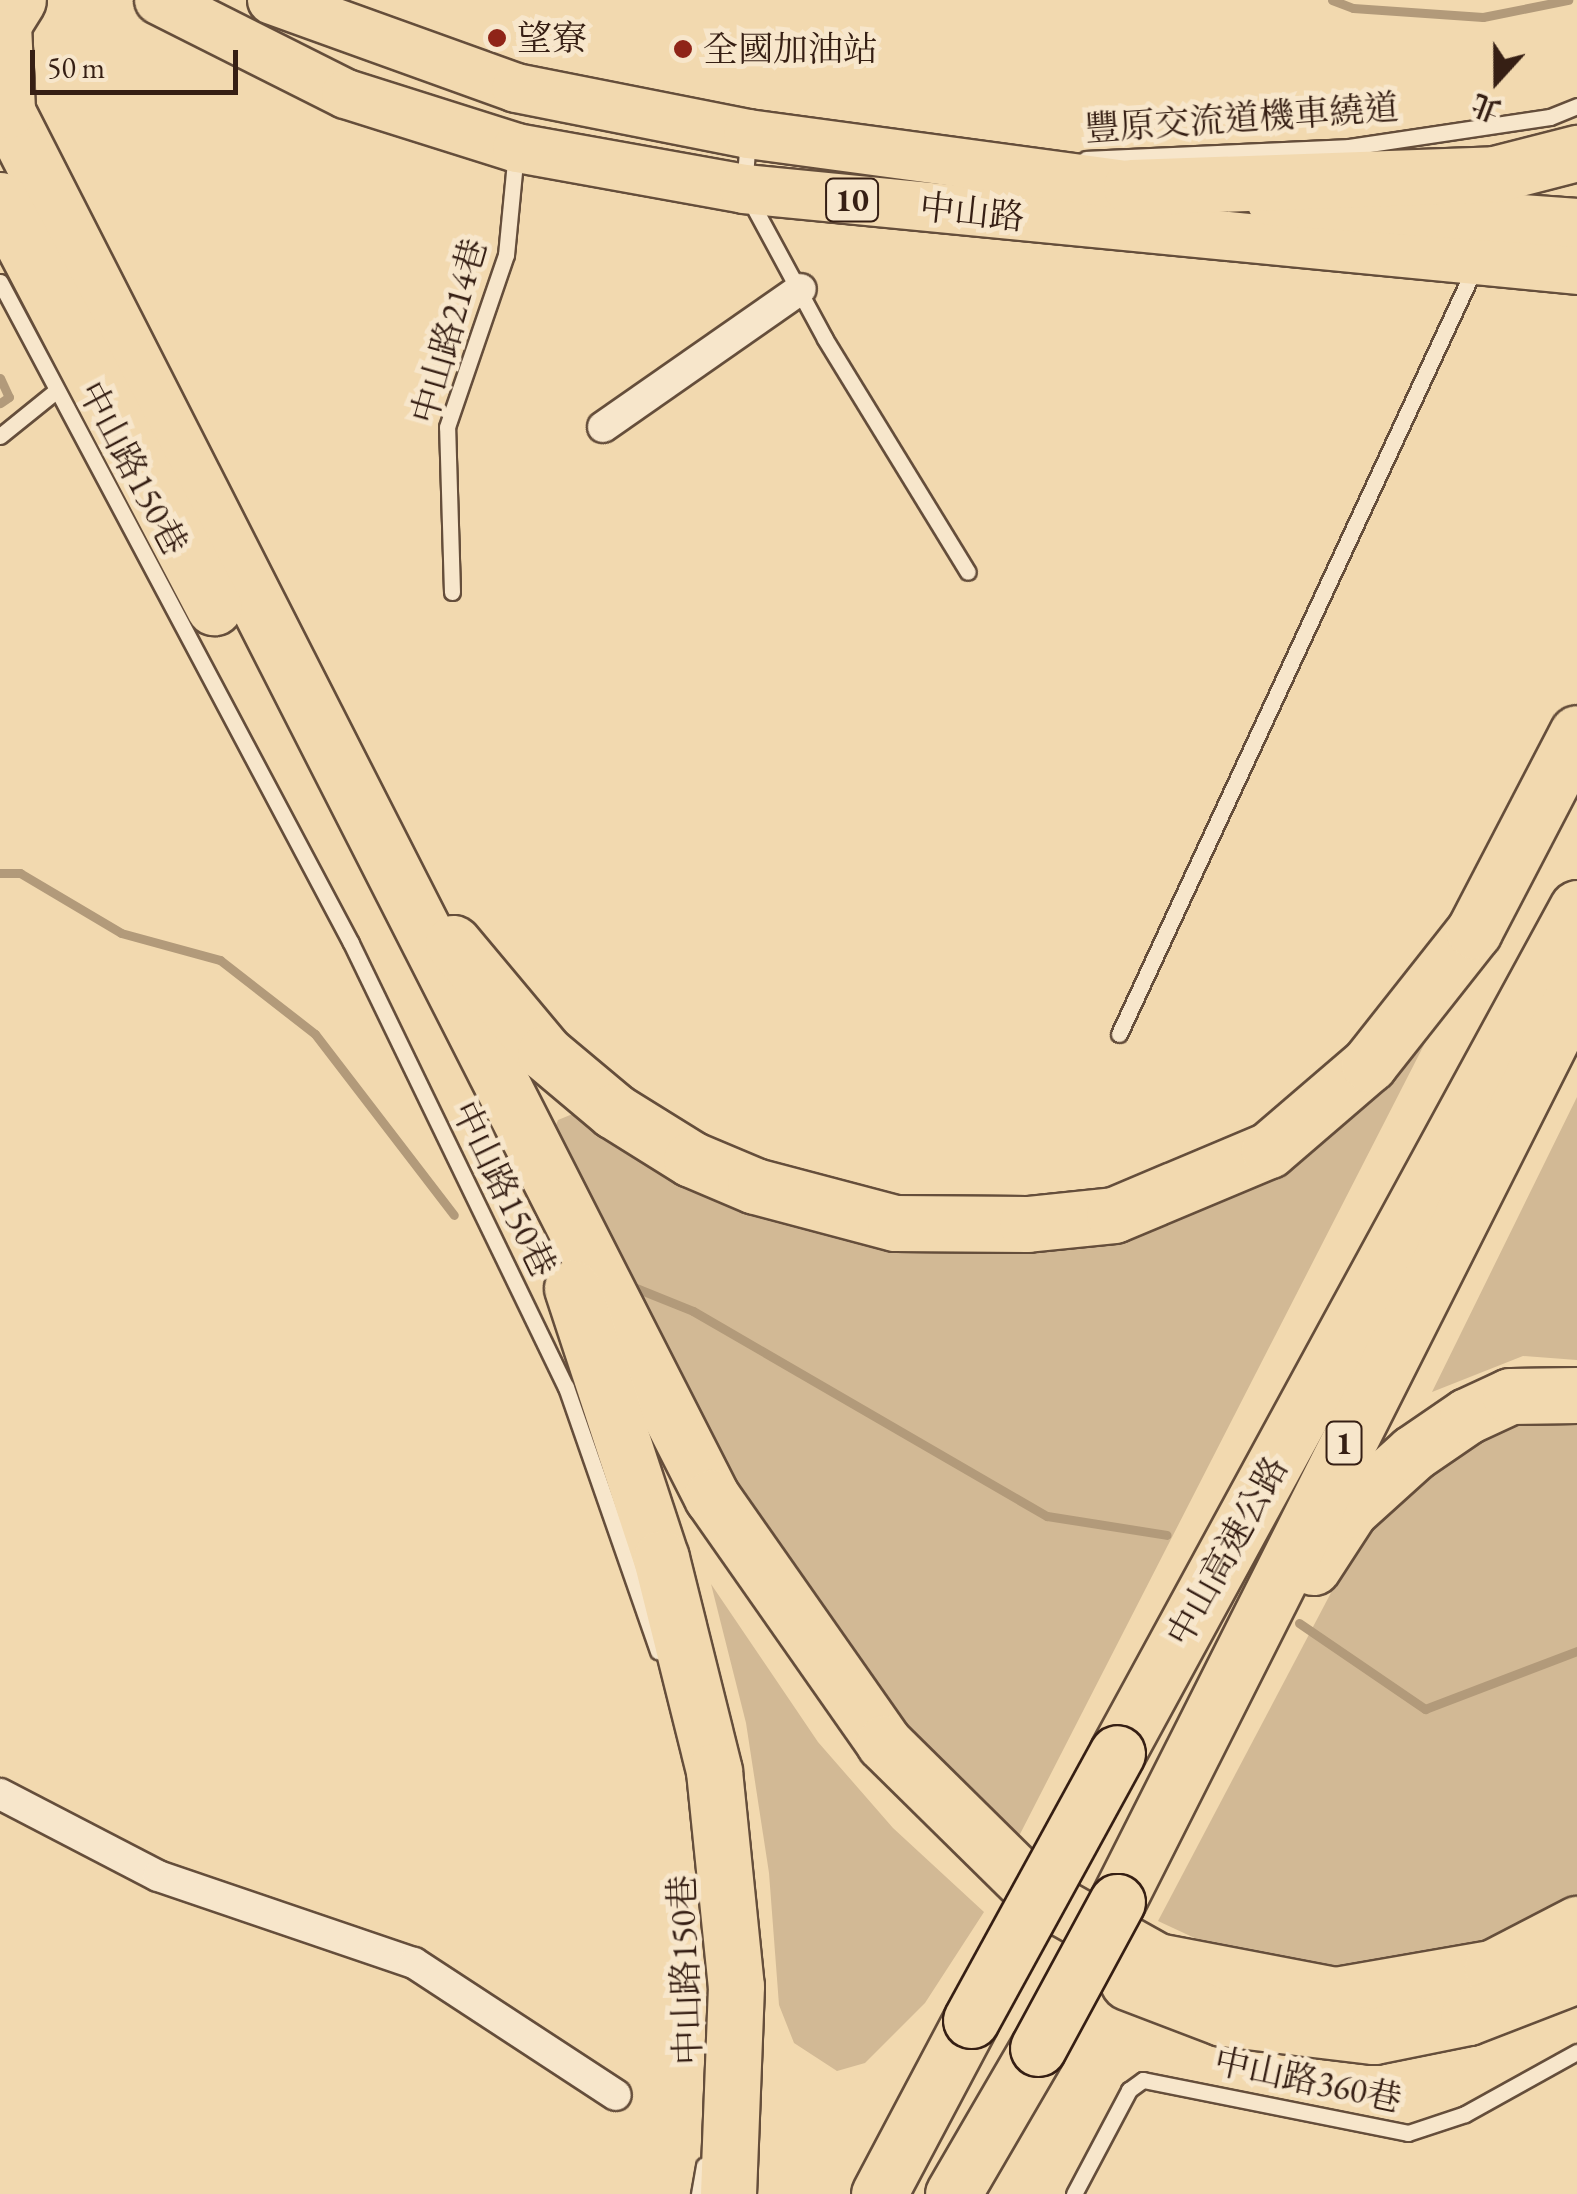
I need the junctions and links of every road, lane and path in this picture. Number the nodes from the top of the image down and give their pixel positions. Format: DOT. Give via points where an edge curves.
graph roads {
  1 [pos="18,0"];
  2 [pos="159,0"];
  3 [pos="272,0"];
  4 [pos="1577,106"];
  5 [pos="5,116"];
  6 [pos="748,134"];
  7 [pos="516,148"];
  8 [pos="1577,154"];
  9 [pos="968,164"];
  10 [pos="1132,188"];
  11 [pos="744,189"];
  12 [pos="0,200"];
  13 [pos="1577,223"];
  14 [pos="1479,258"];
  15 [pos="1577,270"];
  16 [pos="0,282"];
  17 [pos="801,288"];
  18 [pos="57,390"];
  19 [pos="603,427"];
  20 [pos="0,436"];
  21 [pos="968,572"];
  22 [pos="452,592"];
  23 [pos="1577,733"];
  24 [pos="348,792"];
  25 [pos="1577,908"];
  26 [pos="1577,988"];
  27 [pos="1119,1034"];
  28 [pos="572,1288"];
  29 [pos="1577,1395"];
  30 [pos="664,1670"];
  31 [pos="0,1794"];
  32 [pos="698,1799"];
  33 [pos="1117,1902"];
  34 [pos="1577,1924"];
  35 [pos="1577,1976"];
  36 [pos="1577,2052"];
  37 [pos="616,2096"];
  38 [pos="712,2116"];
  39 [pos="717,2175"];
  40 [pos="699,2194"];
  41 [pos="879,2194"];
  42 [pos="952,2194"];
  43 [pos="1074,2194"];
  1 -- 5 [label="highway" via="3,24"];
  2 -- 7 [label="main road, 中山路 / 10" via="346,94"];
  3 -- 6 [label="main road, 中山路 / 10" via="516,88"];
  4 -- 9 [label="lane, 豐原交流道機車繞道" via="1550,117 1349,146"];
  5 -- 24 [label="highway"];
  6 -- 9 [label="main road, 中山路 / 10"];
  6 -- 11 [label="lane"];
  7 -- 11 [label="main road, 中山路 / 10"];
  7 -- 22 [label="lane, 中山路214巷" via="506,255 447,427"];
  8 -- 10 [label="highway" via="1495,174"];
  9 -- 10 [label="main road, 中山路 / 10"];
  10 -- 13 [label="main road, 中山路 / 10"];
  11 -- 14 [label="main road, 中山路 / 10"];
  11 -- 17 [label="lane"];
  12 -- 28 [label="highway"];
  14 -- 15 [label="main road, 中山路 / 10"];
  14 -- 27 [label="lane"];
  16 -- 18 [label="lane, 中山路150巷"];
  17 -- 19 [label="street"];
  17 -- 21 [label="lane"];
  18 -- 20 [label="lane"];
  18 -- 30 [label="lane, 中山路150巷" via="351,943 566,1387"];
  23 -- 24 [label="highway" via="1474,930 1416,1011 1323,1108 1269,1150 1184,1190 1114,1215 1028,1224 895,1223 827,1207 692,1159 614,1111 545,1053 474,972"];
  24 -- 34 [label="highway" via="712,1497 884,1743 1038,1894 1157,1960 1335,1996 1492,1968"];
  25 -- 41 [label="highway, 中山高速公路 / 1, bridge"];
  26 -- 33 [label="highway, 中山高速公路 / 1"];
  28 -- 35 [label="highway" via="741,1606 834,1736 929,1844 1053,1938 1149,1994 1292,2031 1374,2036 1468,2017"];
  28 -- 39 [label="highway" via="662,1558 714,1771 736,1986"];
  29 -- 33 [label="highway" via="1510,1396 1468,1416 1414,1452 1350,1510 1274,1625"];
  31 -- 37 [label="street" via="158,1876 414,1963"];
  32 -- 38 [label="lane, 中山路150巷" via="716,1872 719,2078"];
  33 -- 42 [label="highway, 中山高速公路 / 1, bridge"];
  36 -- 43 [label="lane, 中山路360巷" via="1465,2114 1408,2133 1143,2080 1129,2090"];
  39 -- 40 [label="lane"];
}
